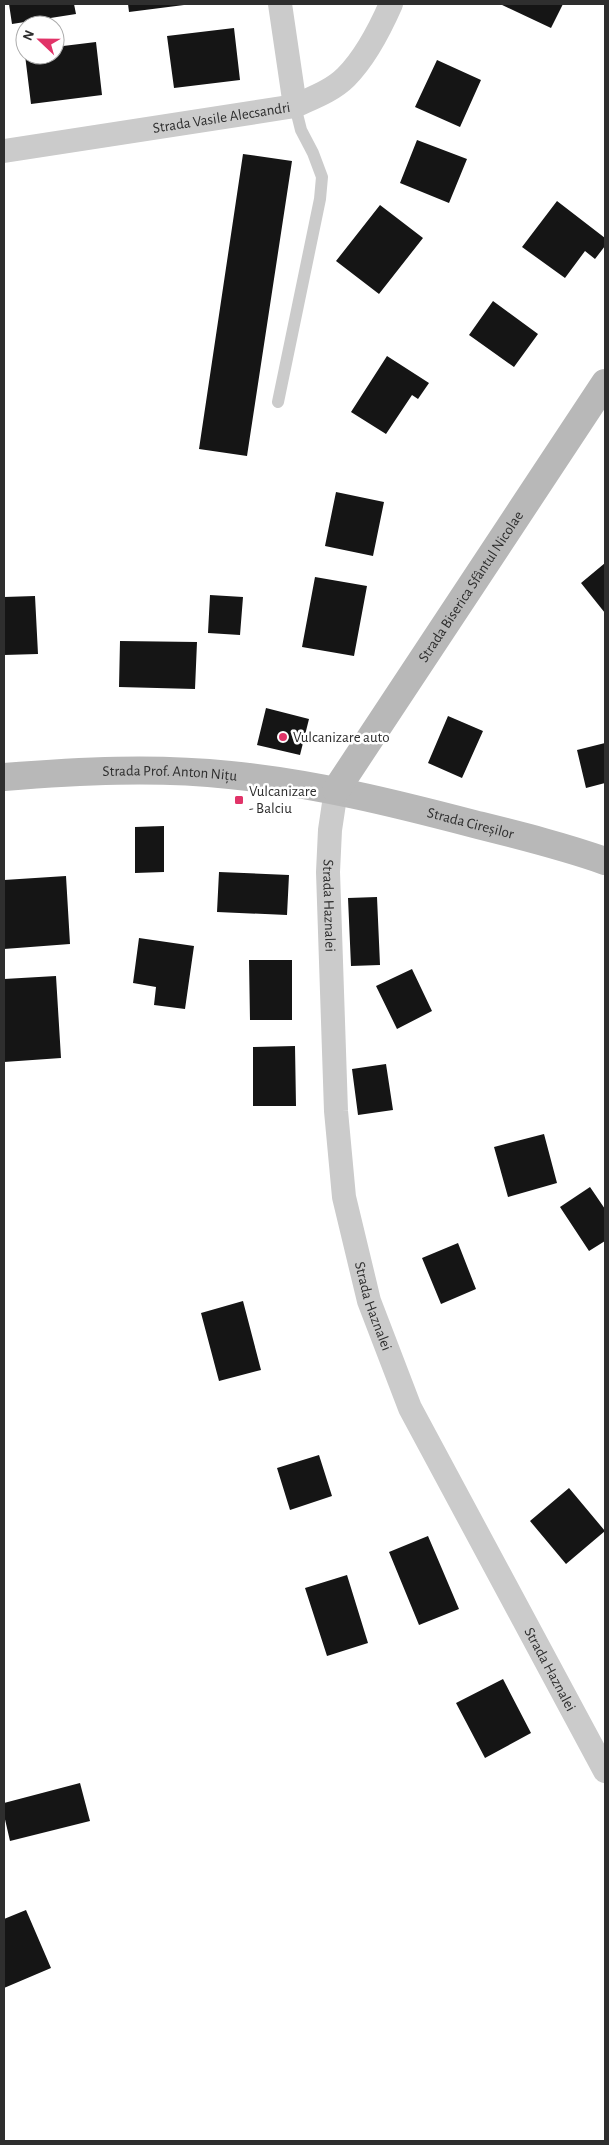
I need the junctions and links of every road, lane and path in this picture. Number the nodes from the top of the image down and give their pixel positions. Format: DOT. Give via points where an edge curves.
graph roads {
  1 [pos="280,4"];
  2 [pos="391,4"];
  3 [pos="295,106"];
  4 [pos="4,151"];
  5 [pos="605,383"];
  6 [pos="278,402"];
  7 [pos="4,777"];
  8 [pos="336,790"];
  9 [pos="605,861"];
  10 [pos="605,1771"];
  1 -- 3 [label="street"];
  2 -- 3 [label="street, Strada Vasile Alecsandri" via="365,53 346,78 321,95"];
  3 -- 4 [label="street, Strada Vasile Alecsandri"];
  3 -- 6 [label="lane" via="301,130 322,177"];
  5 -- 8 [label="street, Strada Biserica Sfântul Nicolae"];
  7 -- 8 [label="street, Strada Prof. Anton Nițu" via="142,770 229,775"];
  8 -- 9 [label="street, Strada Cireșilor"];
  8 -- 10 [label="street, Strada Haznalei" via="328,872 336,1111 344,1197 369,1301 410,1408"];
}
